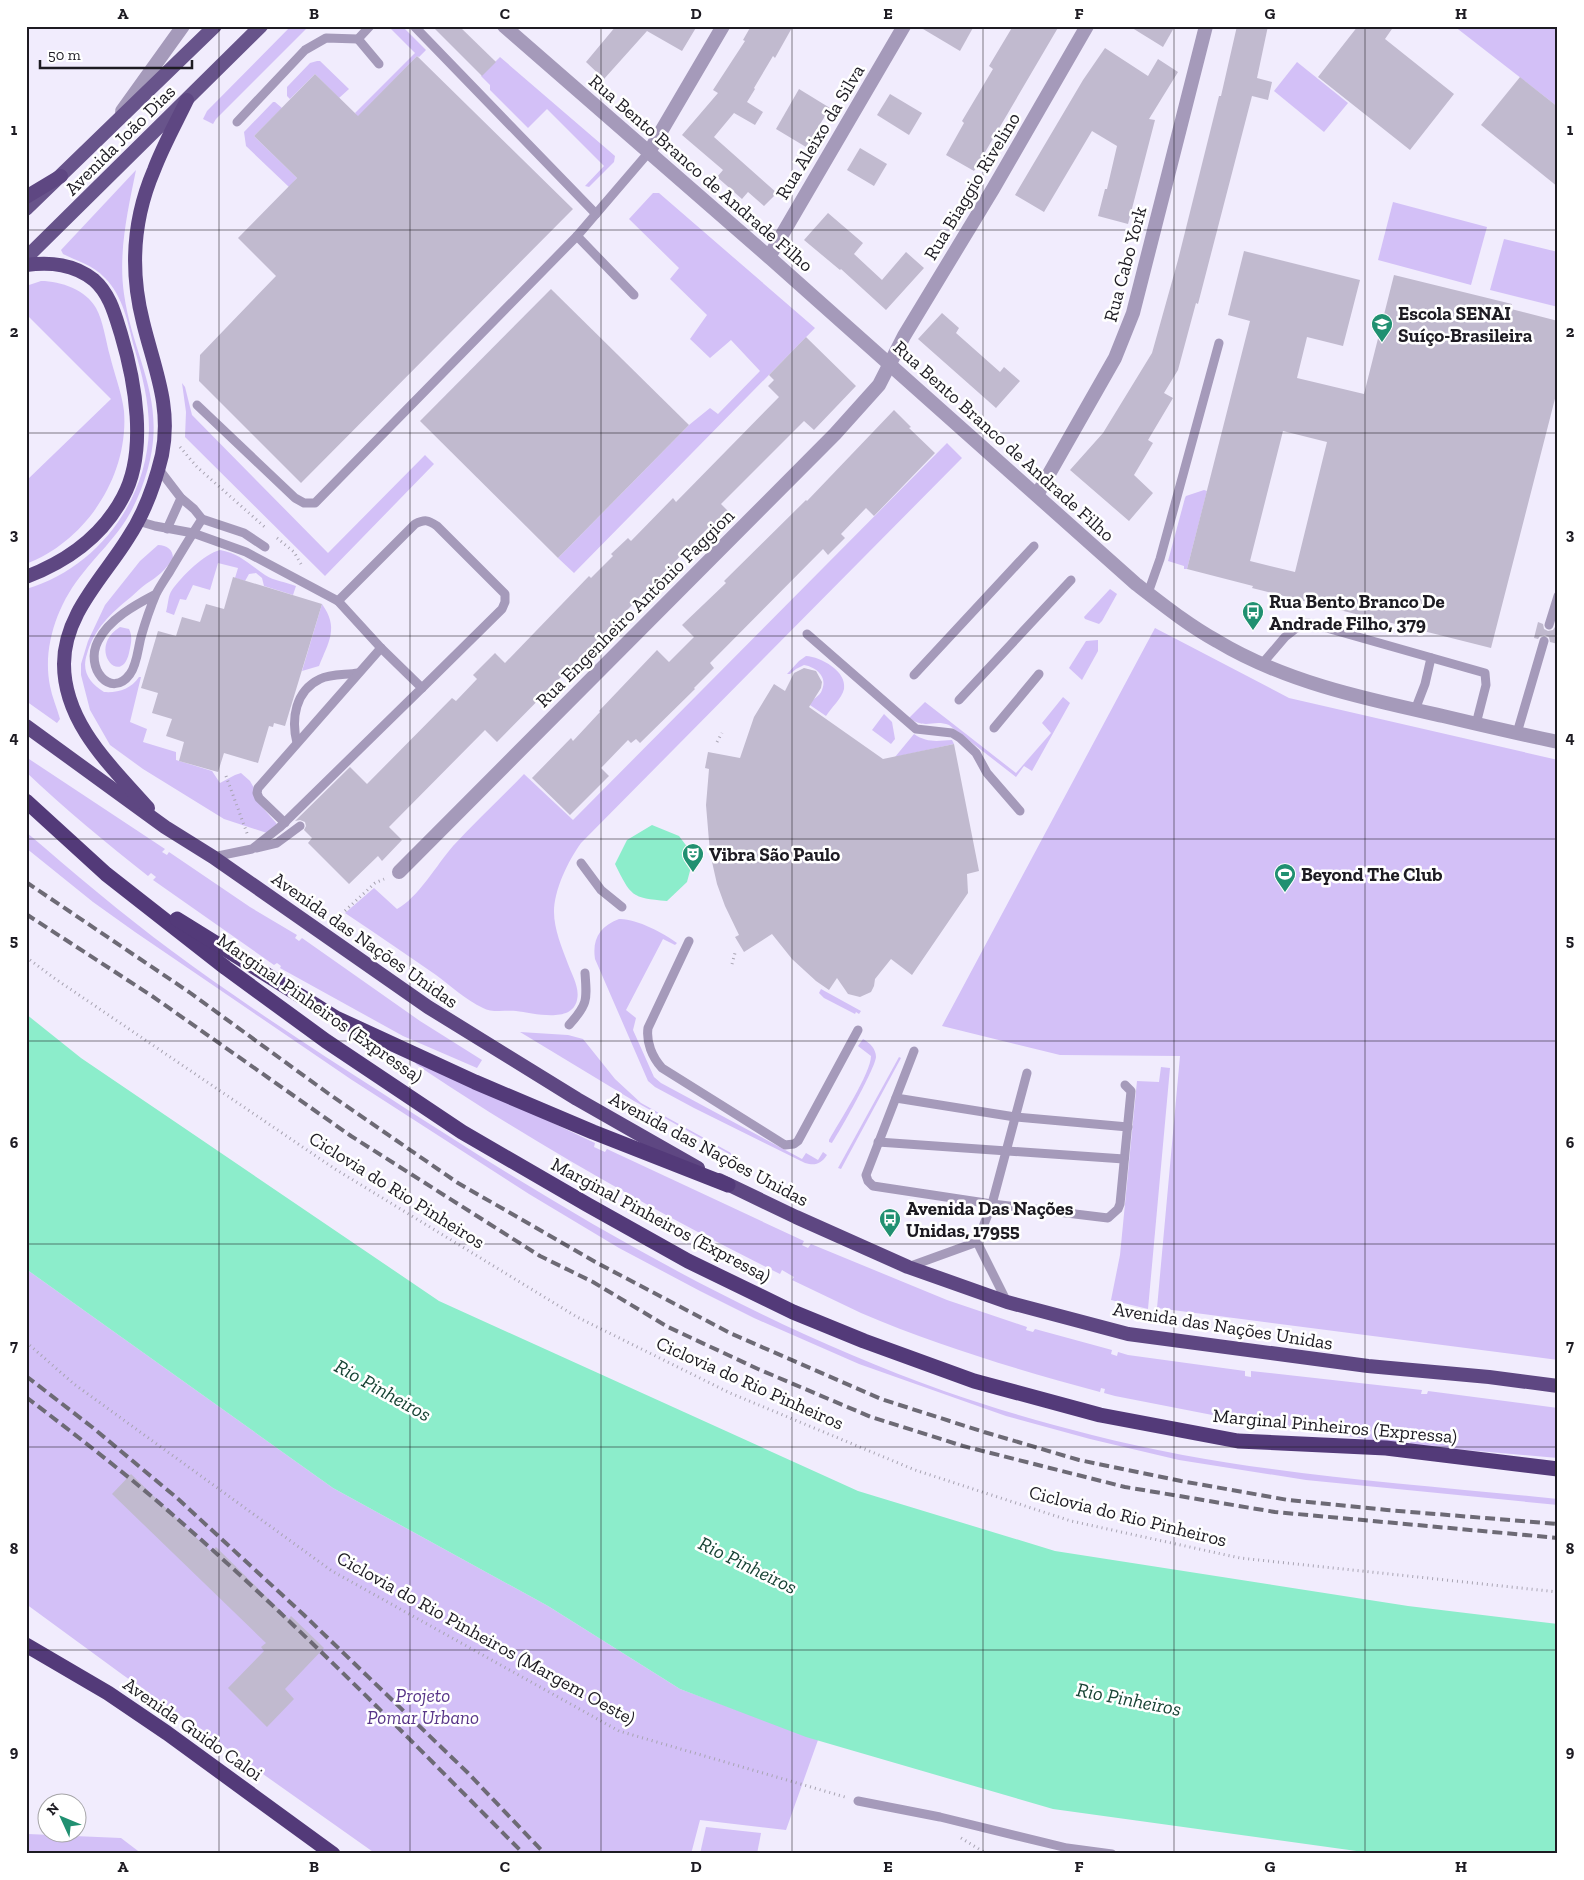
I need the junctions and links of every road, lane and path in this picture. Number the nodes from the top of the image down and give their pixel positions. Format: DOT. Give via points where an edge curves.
graph roads {
  1 [pos="183,26"];
  2 [pos="214,26"];
  3 [pos="261,26"];
  4 [pos="370,26"];
  5 [pos="414,26"];
  6 [pos="504,26"];
  7 [pos="723,26"];
  8 [pos="904,26"];
  9 [pos="1088,26"];
  10 [pos="1206,26"];
  11 [pos="358,39"];
  12 [pos="379,64"];
  13 [pos="187,100"];
  14 [pos="237,122"];
  15 [pos="109,129"];
  16 [pos="649,152"];
  17 [pos="61,176"];
  18 [pos="26,197"];
  19 [pos="26,209"];
  20 [pos="596,214"];
  21 [pos="577,236"];
  22 [pos="769,257"];
  23 [pos="26,258"];
  24 [pos="26,265"];
  25 [pos="634,295"];
  26 [pos="1219,343"];
  27 [pos="890,365"];
  28 [pos="197,405"];
  29 [pos="176,443"];
  30 [pos="158,468"];
  31 [pos="1037,495"];
  32 [pos="181,498"];
  33 [pos="202,519"];
  34 [pos="138,521"];
  35 [pos="167,528"];
  36 [pos="193,533"];
  37 [pos="1034,546"];
  38 [pos="265,547"];
  39 [pos="26,577"];
  40 [pos="1071,580"];
  41 [pos="302,582"];
  42 [pos="1148,593"];
  43 [pos="156,594"];
  44 [pos="1558,596"];
  45 [pos="338,601"];
  46 [pos="1550,625"];
  47 [pos="807,634"];
  48 [pos="1544,641"];
  49 [pos="381,648"];
  50 [pos="1431,658"];
  51 [pos="1262,664"];
  52 [pos="358,673"];
  53 [pos="1039,674"];
  54 [pos="914,675"];
  55 [pos="422,688"];
  56 [pos="959,700"];
  57 [pos="1415,710"];
  58 [pos="1476,724"];
  59 [pos="26,726"];
  60 [pos="994,728"];
  61 [pos="722,733"];
  62 [pos="1517,733"];
  63 [pos="717,742"];
  64 [pos="1558,742"];
  65 [pos="297,743"];
  66 [pos="226,776"];
  67 [pos="26,801"];
  68 [pos="1020,811"];
  69 [pos="285,823"];
  70 [pos="300,826"];
  71 [pos="165,827"];
  72 [pos="252,849"];
  73 [pos="213,857"];
  74 [pos="581,863"];
  75 [pos="399,872"];
  76 [pos="106,874"];
  77 [pos="622,907"];
  78 [pos="320,933"];
  79 [pos="689,942"];
  80 [pos="735,953"];
  81 [pos="26,957"];
  82 [pos="732,964"];
  83 [pos="586,973"];
  84 [pos="568,1025"];
  85 [pos="858,1030"];
  86 [pos="914,1051"];
  87 [pos="1027,1073"];
  88 [pos="1124,1085"];
  89 [pos="896,1098"];
  90 [pos="1015,1117"];
  91 [pos="1128,1127"];
  92 [pos="878,1142"];
  93 [pos="1008,1151"];
  94 [pos="1124,1160"];
  95 [pos="728,1185"];
  96 [pos="992,1204"];
  97 [pos="977,1242"];
  98 [pos="908,1267"];
  99 [pos="1007,1302"];
  100 [pos="26,1342"];
  101 [pos="1558,1386"];
  102 [pos="1558,1469"];
  103 [pos="1558,1592"];
  104 [pos="26,1644"];
  105 [pos="858,1801"];
  106 [pos="959,1837"];
  107 [pos="332,1854"];
  108 [pos="987,1854"];
  109 [pos="1112,1854"];
  1 -- 15 [label="street"];
  2 -- 15 [label="main road, Avenida João Dias"];
  3 -- 13 [label="main road, Avenida João Dias"];
  4 -- 11 [label="lane"];
  5 -- 20 [label="lane"];
  6 -- 16 [label="street, Rua Bento Branco de Andrade Filho"];
  7 -- 16 [label="street"];
  8 -- 22 [label="street, Rua Aleixo da Silva"];
  9 -- 27 [label="street, Rua Biaggio Rivelino" via="904,336"];
  10 -- 31 [label="street, Rua Cabo York" via="1133,313 1115,358"];
  11 -- 12 [label="lane"];
  11 -- 14 [label="lane" via="326,38 315,43"];
  13 -- 23 [label="main road, Avenida João Dias"];
  13 -- 30 [label="highway" via="153,171 141,208 135,244 135,275 142,322 164,404 165,427"];
  15 -- 17 [label="main road, Avenida João Dias"];
  16 -- 20 [label="lane"];
  16 -- 22 [label="street, Rua Bento Branco de Andrade Filho"];
  17 -- 18 [label="highway"];
  17 -- 19 [label="main road, Avenida João Dias"];
  20 -- 21 [label="lane"];
  21 -- 25 [label="lane"];
  21 -- 28 [label="lane" via="315,503 304,503 295,498"];
  22 -- 27 [label="street, Rua Bento Branco de Andrade Filho"];
  24 -- 39 [label="highway" via="60,264 78,269 104,291 113,308 128,359 136,402 137,434 124,496 109,519 86,545 51,567"];
  26 -- 42 [label="lane"];
  27 -- 31 [label="street, Rua Bento Branco de Andrade Filho"];
  27 -- 75 [label="street, Rua Engenheiro Antônio Faggion" via="879,385 835,434"];
  29 -- 41 [label="path" via="197,467 294,552 306,571"];
  30 -- 32 [label="lane"];
  30 -- 34 [label="highway"];
  31 -- 42 [label="street, Rua Bento Branco de Andrade Filho"];
  32 -- 33 [label="lane"];
  32 -- 35 [label="lane"];
  33 -- 36 [label="lane"];
  33 -- 38 [label="lane" via="244,533"];
  34 -- 35 [label="lane"];
  34 -- 71 [label="highway" via="82,603 72,626 64,662 66,689 76,716 95,748"];
  35 -- 36 [label="lane"];
  36 -- 41 [label="lane" via="246,552"];
  36 -- 43 [label="lane"];
  37 -- 54 [label="lane"];
  40 -- 56 [label="lane"];
  41 -- 45 [label="lane"];
  42 -- 51 [label="street, Rua Bento Branco de Andrade Filho" via="1217,642"];
  43 -- 43 [label="lane" via="121,616 107,628 98,642 94,652 95,668 108,682 118,683 132,672"];
  44 -- 46 [label="lane"];
  45 -- 49 [label="lane"];
  45 -- 55 [label="lane" via="415,524 423,520 437,526 500,588 505,594 502,609"];
  47 -- 68 [label="lane" via="916,729 952,733 960,738 976,753 987,773"];
  48 -- 62 [label="lane"];
  49 -- 52 [label="lane"];
  49 -- 55 [label="lane"];
  50 -- 51 [label="lane" via="1302,623"];
  50 -- 57 [label="lane"];
  50 -- 58 [label="lane" via="1485,673 1486,685"];
  51 -- 57 [label="street, Rua Bento Branco de Andrade Filho" via="1295,678"];
  52 -- 65 [label="lane"];
  52 -- 65 [label="lane" via="321,678 307,687 294,716"];
  53 -- 60 [label="lane"];
  55 -- 69 [label="lane"];
  57 -- 58 [label="street, Rua Bento Branco de Andrade Filho"];
  58 -- 62 [label="street, Rua Bento Branco de Andrade Filho"];
  59 -- 71 [label="highway, Avenida das Nações Unidas"];
  61 -- 63 [label="path"];
  62 -- 64 [label="street, Rua Bento Branco de Andrade Filho"];
  65 -- 69 [label="lane" via="257,793"];
  66 -- 72 [label="path"];
  67 -- 76 [label="highway, Marginal Pinheiros (Expressa)"];
  69 -- 72 [label="lane"];
  70 -- 72 [label="lane" via="276,843"];
  71 -- 73 [label="highway, Avenida das Nações Unidas"];
  72 -- 73 [label="lane"];
  73 -- 78 [label="highway, Avenida das Nações Unidas"];
  74 -- 77 [label="lane" via="601,890"];
  75 -- 78 [label="path" via="375,883"];
  76 -- 95 [label="highway" via="336,1018 475,1082"];
  76 -- 102 [label="highway, Marginal Pinheiros (Expressa)" via="318,1035 462,1132 688,1261 793,1312 856,1338 974,1381 1100,1415 1238,1441 1386,1448"];
  78 -- 95 [label="highway, Avenida das Nações Unidas" via="484,1044"];
  79 -- 85 [label="lane" via="648,1028 647,1040 654,1058 662,1068 785,1145 798,1141"];
  80 -- 82 [label="path"];
  81 -- 103 [label="path, Ciclovia do Rio Pinheiros" via="336,1169 577,1317 730,1393 906,1466 1071,1521 1240,1558"];
  83 -- 84 [label="lane" via="584,1006"];
  86 -- 89 [label="lane"];
  87 -- 90 [label="lane"];
  88 -- 91 [label="lane" via="1131,1091"];
  89 -- 90 [label="lane"];
  89 -- 92 [label="lane"];
  90 -- 91 [label="lane"];
  90 -- 93 [label="lane"];
  91 -- 94 [label="lane"];
  92 -- 93 [label="lane"];
  92 -- 96 [label="lane" via="866,1175 873,1186"];
  93 -- 94 [label="lane"];
  93 -- 96 [label="lane"];
  94 -- 96 [label="lane" via="1118,1208 1108,1218"];
  95 -- 98 [label="highway, Avenida das Nações Unidas"];
  96 -- 97 [label="lane"];
  97 -- 98 [label="lane"];
  97 -- 99 [label="lane"];
  98 -- 99 [label="highway, Avenida das Nações Unidas"];
  99 -- 101 [label="highway, Avenida das Nações Unidas" via="1128,1334 1368,1366"];
  100 -- 105 [label="path, Ciclovia do Rio Pinheiros (Margem Oeste)" via="74,1384 332,1571 619,1731"];
  104 -- 107 [label="highway, Avenida Guido Caloi" via="167,1733"];
  105 -- 109 [label="lane" via="1067,1848"];
  106 -- 108 [label="path"];
}
